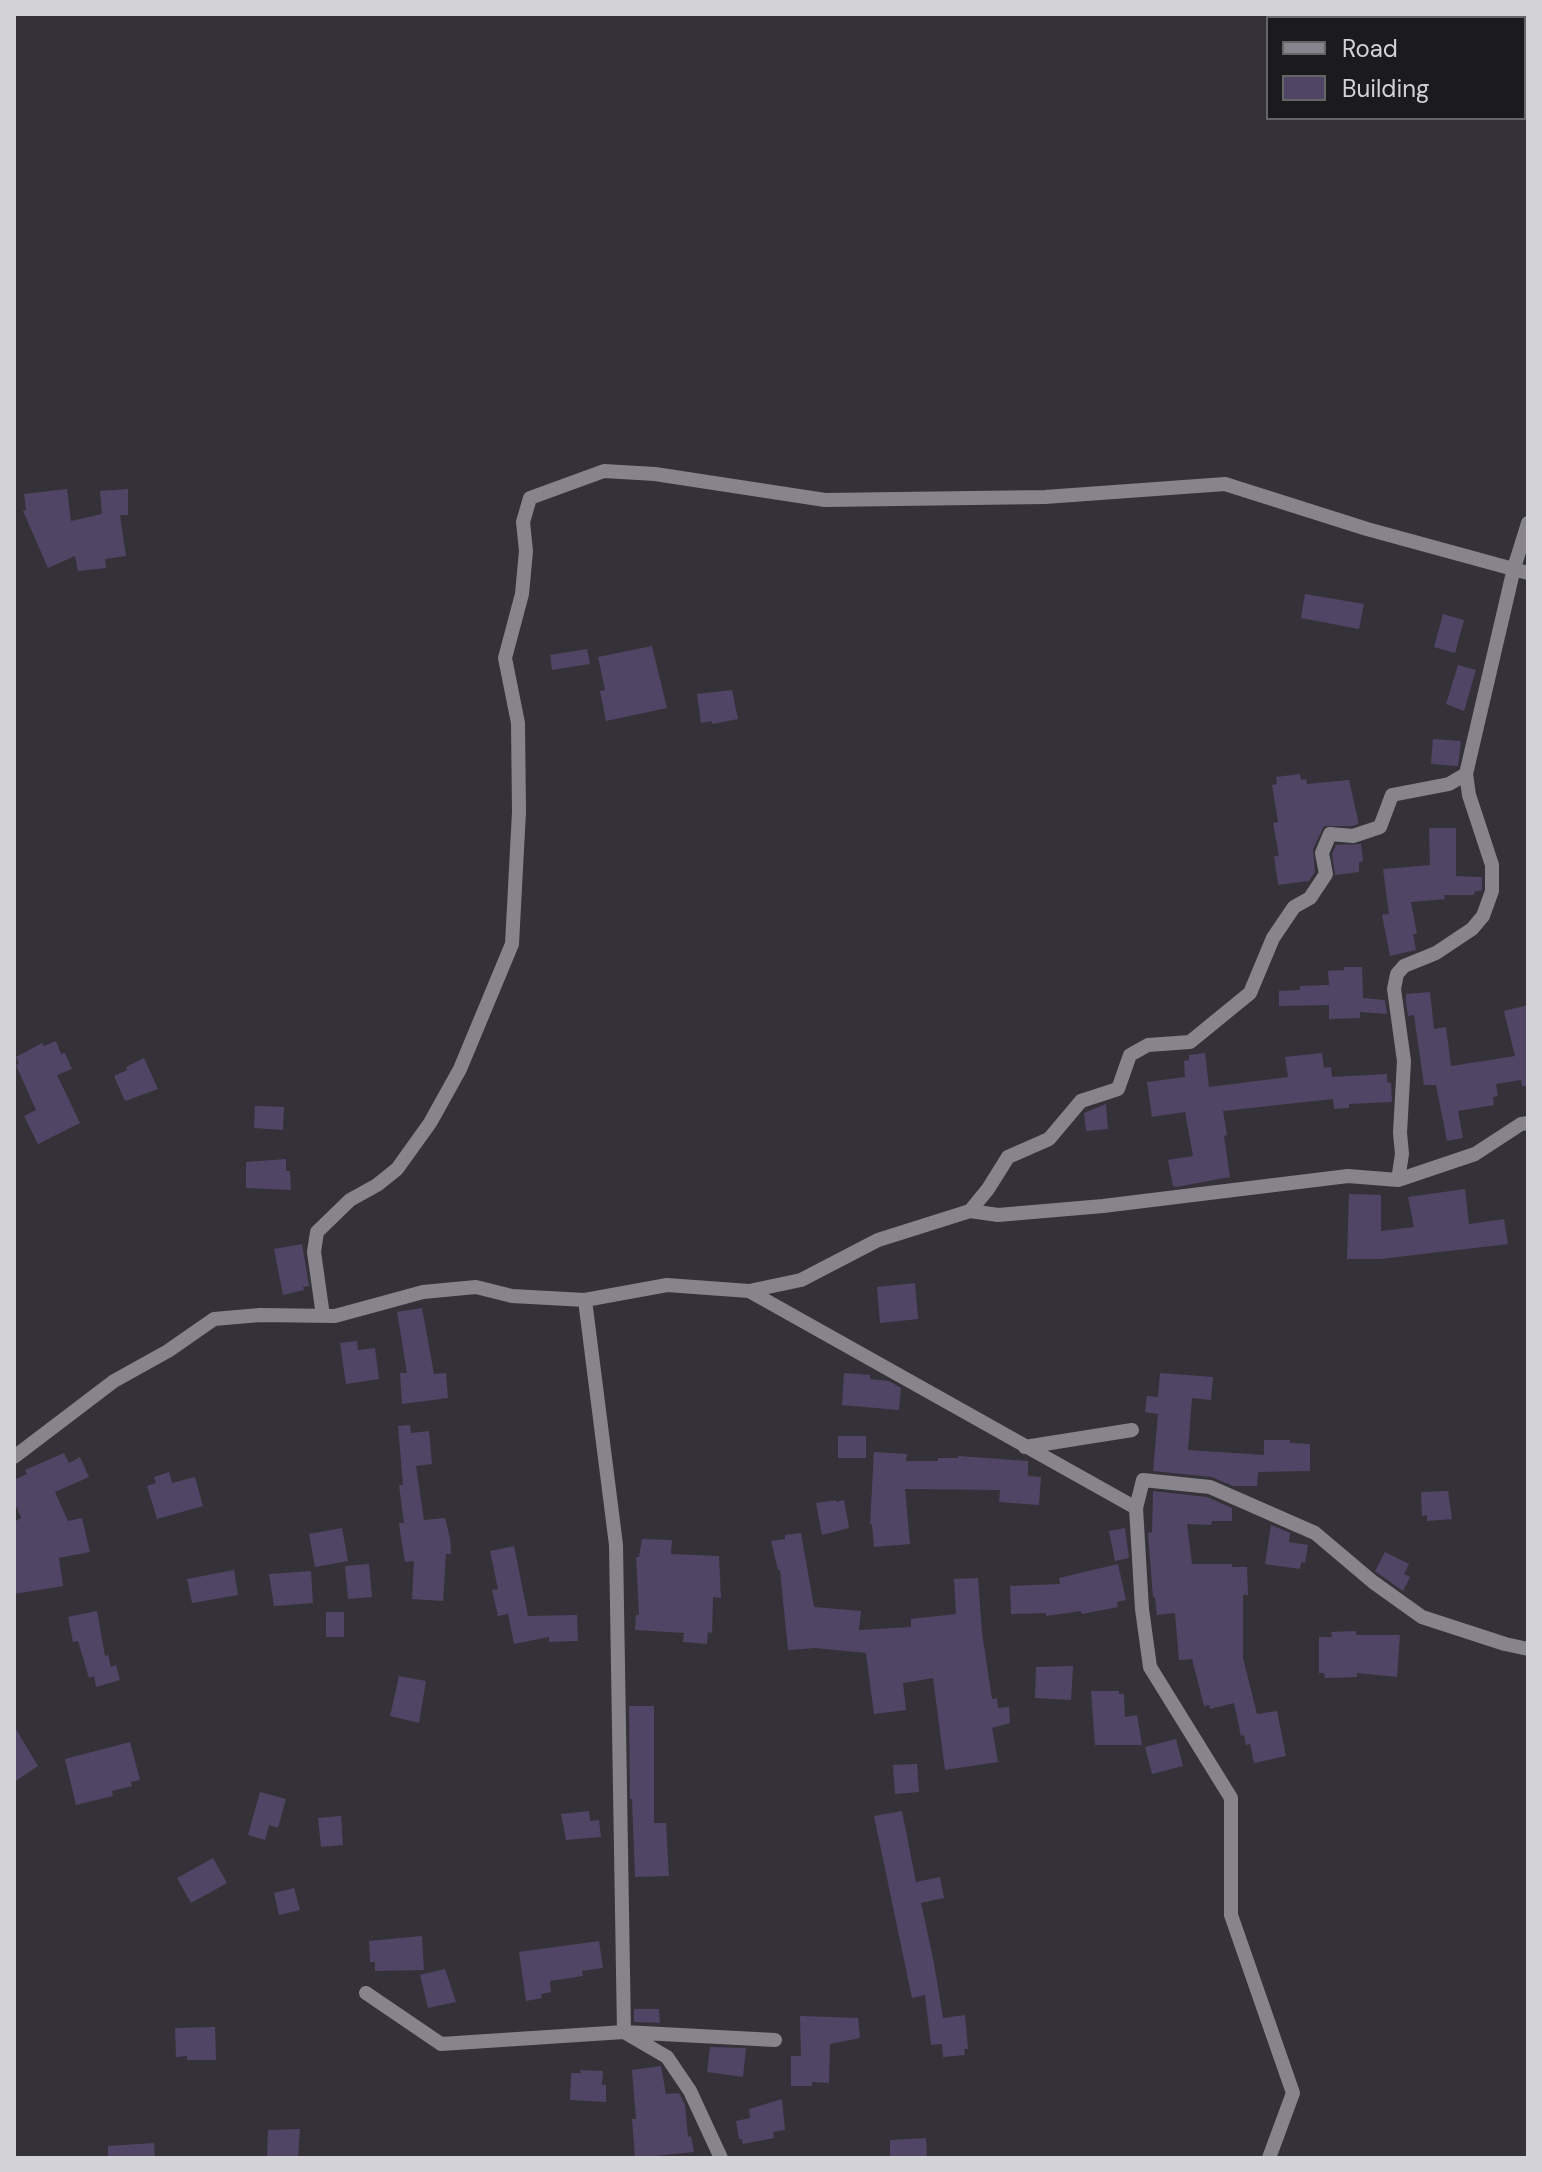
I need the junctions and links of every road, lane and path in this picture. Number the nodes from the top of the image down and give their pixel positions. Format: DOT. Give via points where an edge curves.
graph roads {
  1 [pos="1528,523"];
  2 [pos="1521,571"];
  3 [pos="1466,774"];
  4 [pos="1528,1123"];
  5 [pos="1398,1180"];
  6 [pos="970,1211"];
  7 [pos="749,1291"];
  8 [pos="585,1300"];
  9 [pos="323,1316"];
  10 [pos="1132,1430"];
  11 [pos="1025,1447"];
  12 [pos="14,1457"];
  13 [pos="1136,1508"];
  14 [pos="1528,1649"];
  15 [pos="366,1993"];
  16 [pos="624,2032"];
  17 [pos="775,2040"];
  18 [pos="721,2158"];
  19 [pos="1269,2158"];
  1 -- 2 [label="street"];
  2 -- 3 [label="street"];
  2 -- 9 [label="street" via="1225,484 1045,497 825,500 604,471 530,498 523,522 522,594 505,658 518,723 512,944 460,1069 430,1123 397,1169 350,1200 317,1232 314,1252"];
  3 -- 5 [label="street" via="1492,865 1492,891 1472,929 1397,974 1394,989 1404,1061"];
  3 -- 6 [label="street" via="1449,784 1392,795 1380,827 1353,836 1330,834 1322,853 1326,874 1273,938 1250,993 1190,1042 1148,1045 1130,1055 1118,1089 1081,1101 1049,1139 1008,1157"];
  4 -- 5 [label="street" via="1475,1154"];
  5 -- 6 [label="street" via="1348,1176 1103,1206 998,1215"];
  6 -- 7 [label="street" via="878,1240 801,1280"];
  7 -- 8 [label="street" via="667,1285"];
  7 -- 11 [label="street"];
  8 -- 9 [label="street" via="512,1296 476,1287 423,1292"];
  8 -- 16 [label="street" via="616,1545"];
  9 -- 12 [label="street" via="214,1319 114,1381"];
  10 -- 11 [label="street"];
  11 -- 13 [label="street"];
  13 -- 14 [label="street" via="1143,1480 1210,1487 1315,1533 1422,1617"];
  13 -- 19 [label="street" via="1150,1667 1231,1798 1231,1915 1293,2093"];
  15 -- 16 [label="street" via="441,2044"];
  16 -- 17 [label="street"];
  16 -- 18 [label="street" via="667,2057 690,2091"];
}
